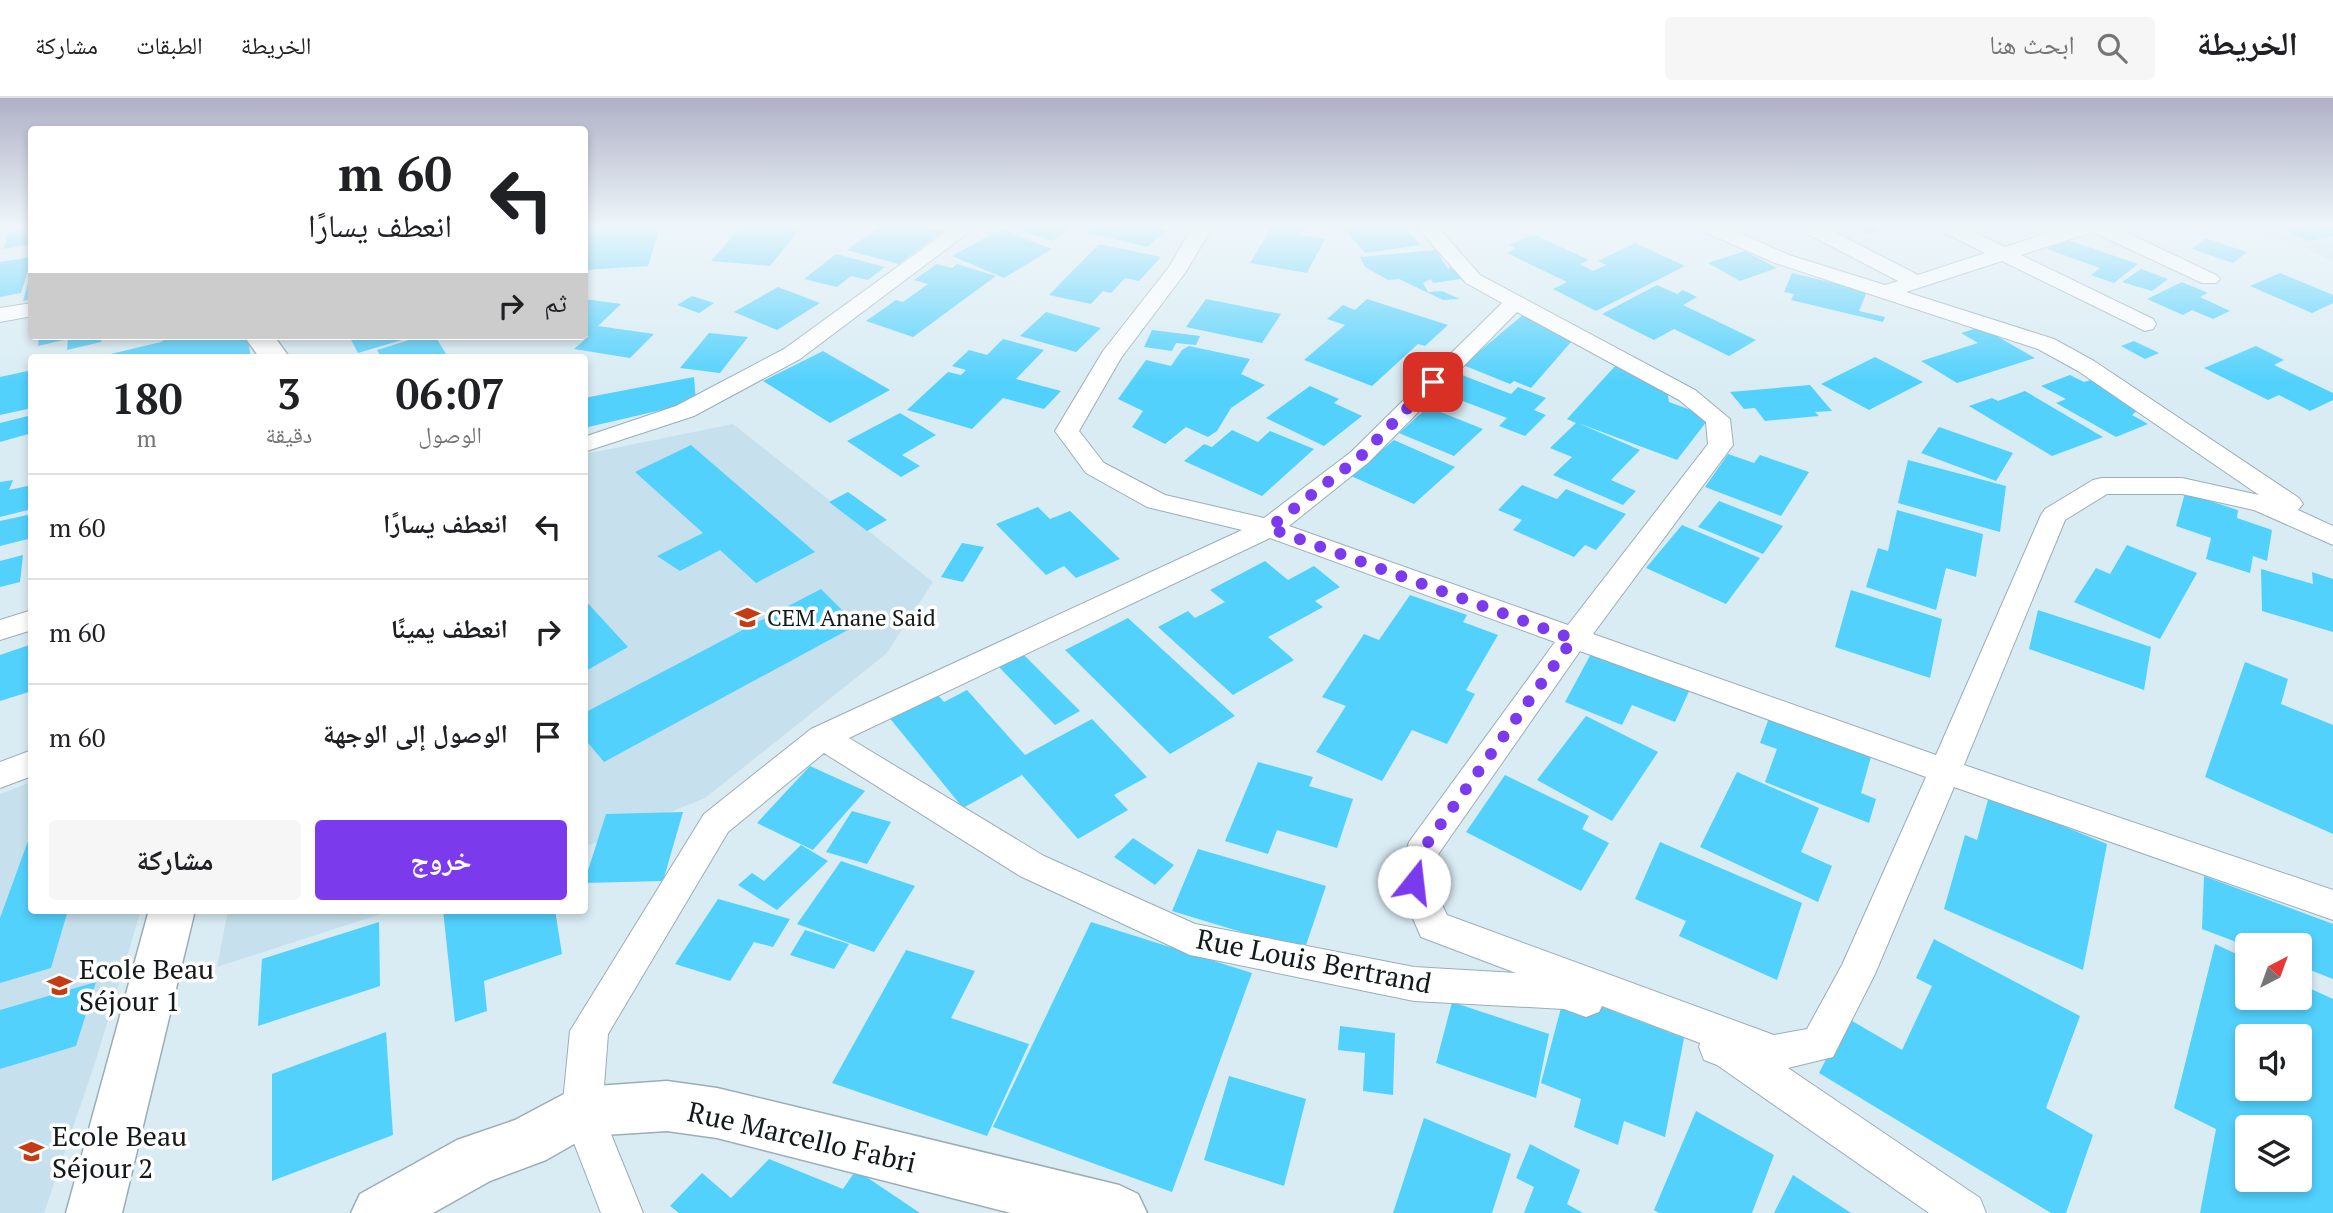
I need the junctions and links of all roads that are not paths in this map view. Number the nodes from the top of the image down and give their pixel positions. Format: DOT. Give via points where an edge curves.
graph roads {
  1 [pos="896,278"];
  2 [pos="1171,278"];
  3 [pos="1472,278"];
  4 [pos="1841,278"];
  5 [pos="1908,278"];
  6 [pos="1928,278"];
  7 [pos="2052,278"];
  8 [pos="1916,282"];
  9 [pos="1885,292"];
  10 [pos="1514,303"];
  11 [pos="28,310"];
  12 [pos="2,318"];
  13 [pos="2145,324"];
  14 [pos="588,445"];
  15 [pos="1269,528"];
  16 [pos="2333,534"];
  17 [pos="28,621"];
  18 [pos="0,630"];
  19 [pos="1573,639"];
  20 [pos="822,737"];
  21 [pos="28,764"];
  22 [pos="1944,771"];
  23 [pos="0,775"];
  24 [pos="2333,905"];
  25 [pos="171,914"];
  26 [pos="582,1112"];
  27 [pos="94,1213"];
  28 [pos="379,1213"];
  29 [pos="622,1213"];
  30 [pos="1119,1213"];
  31 [pos="1965,1213"];
  1 -- 14 [label="street" via="792,354 685,411"];
  2 -- 15 [label="street" via="1111,356 1067,431 1095,468 1156,501"];
  3 -- 10 [label="street"];
  4 -- 9 [label="street"];
  5 -- 8 [label="street"];
  6 -- 8 [label="street"];
  7 -- 13 [label="street"];
  8 -- 9 [label="street"];
  9 -- 16 [label="street" via="2046,344 2086,366"];
  10 -- 15 [label="street" via="1360,457"];
  10 -- 19 [label="street" via="1687,395 1718,419 1721,445"];
  11 -- 12 [label="street"];
  15 -- 19 [label="street"];
  15 -- 20 [label="street"];
  16 -- 22 [label="street" via="2262,504 2182,486 2102,486 2054,514"];
  17 -- 18 [label="street"];
  19 -- 22 [label="street"];
  19 -- 22 [label="street" via="1421,852 1414,882 1434,926 1774,1053 1819,1044 1856,974"];
  20 -- 26 [label="street" via="716,823 589,1031"];
  20 -- 31 [label="street, Rue Louis Bertrand" via="1032,866 1191,939 1414,984 1565,992 1731,1052"];
  21 -- 23 [label="street"];
  22 -- 24 [label="street"];
  25 -- 27 [label="street"];
  26 -- 28 [label="street, Rue Marcello Fabri" via="527,1142 476,1159"];
  26 -- 29 [label="street"];
  26 -- 30 [label="street, Rue Marcello Fabri" via="667,1106 717,1113"];
}
